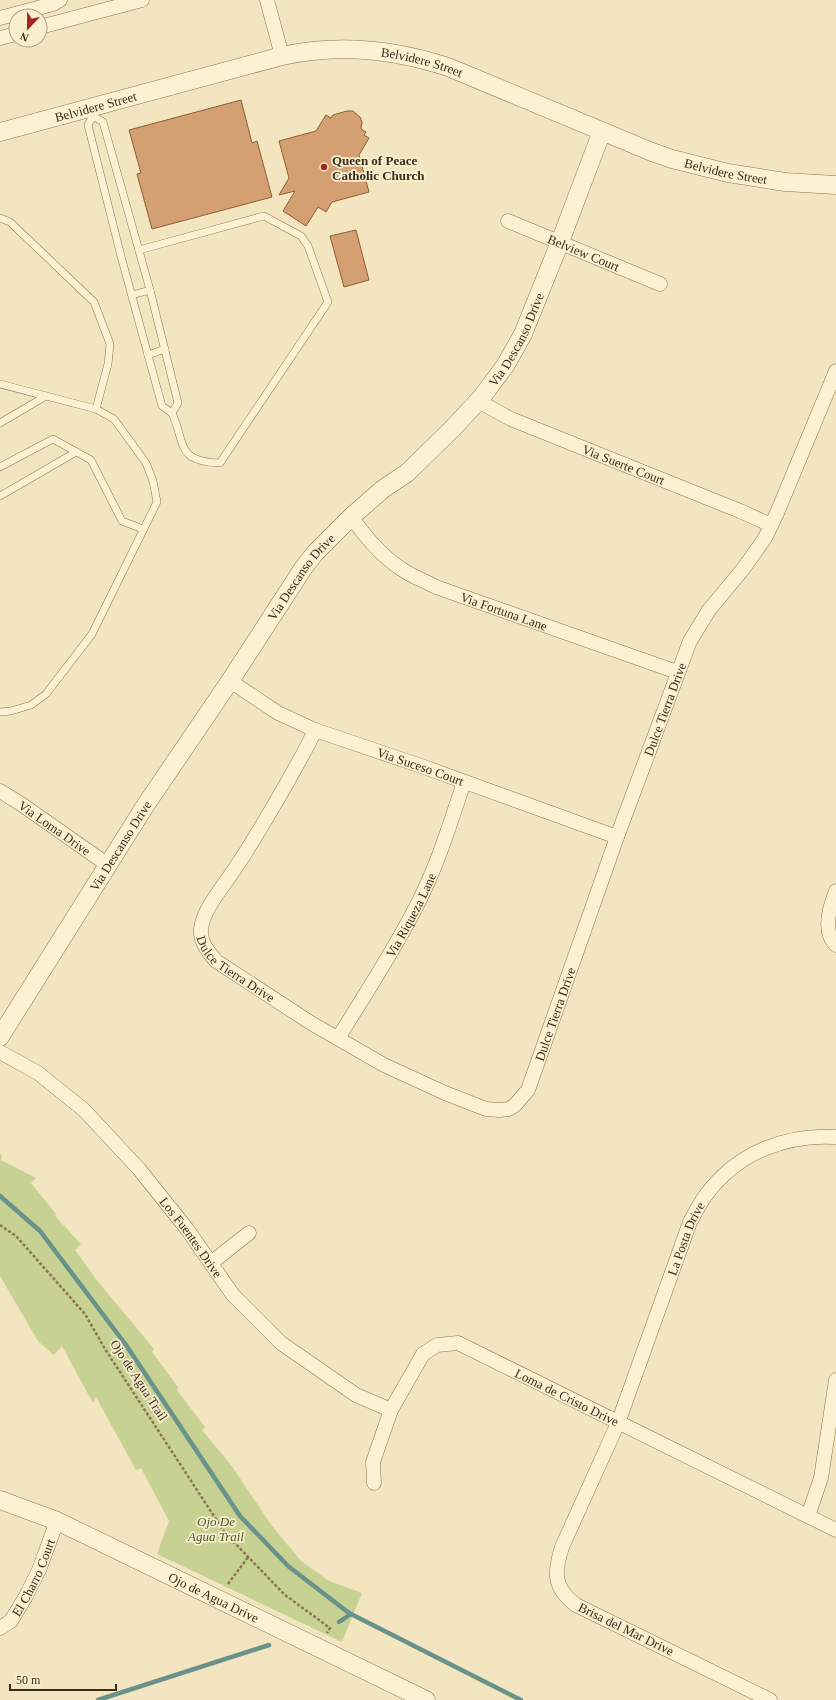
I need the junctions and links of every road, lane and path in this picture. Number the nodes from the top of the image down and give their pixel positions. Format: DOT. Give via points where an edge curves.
graph roads {
  1 [pos="60,0"];
  2 [pos="142,0"];
  3 [pos="266,0"];
  4 [pos="116,3"];
  5 [pos="0,18"];
  6 [pos="48,24"];
  7 [pos="282,56"];
  8 [pos="91,112"];
  9 [pos="602,131"];
  10 [pos="0,132"];
  11 [pos="836,185"];
  12 [pos="0,218"];
  13 [pos="508,221"];
  14 [pos="560,242"];
  15 [pos="139,250"];
  16 [pos="660,284"];
  17 [pos="150,290"];
  18 [pos="132,295"];
  19 [pos="165,349"];
  20 [pos="148,355"];
  21 [pos="836,371"];
  22 [pos="0,384"];
  23 [pos="46,396"];
  24 [pos="478,401"];
  25 [pos="96,409"];
  26 [pos="172,413"];
  27 [pos="0,423"];
  28 [pos="76,452"];
  29 [pos="0,467"];
  30 [pos="0,496"];
  31 [pos="351,517"];
  32 [pos="771,525"];
  33 [pos="143,529"];
  34 [pos="677,672"];
  35 [pos="230,681"];
  36 [pos="0,712"];
  37 [pos="315,730"];
  38 [pos="464,782"];
  39 [pos="0,791"];
  40 [pos="617,837"];
  41 [pos="108,866"];
  42 [pos="836,891"];
  43 [pos="836,945"];
  44 [pos="0,1037"];
  45 [pos="338,1038"];
  46 [pos="0,1052"];
  47 [pos="836,1137"];
  48 [pos="0,1225"];
  49 [pos="249,1233"];
  50 [pos="211,1263"];
  51 [pos="836,1380"];
  52 [pos="391,1410"];
  53 [pos="618,1423"];
  54 [pos="374,1484"];
  55 [pos="0,1500"];
  56 [pos="808,1516"];
  57 [pos="57,1521"];
  58 [pos="836,1530"];
  59 [pos="249,1556"];
  60 [pos="228,1584"];
  61 [pos="0,1628"];
  62 [pos="327,1633"];
  63 [pos="426,1700"];
  64 [pos="770,1700"];
  1 -- 5 [label="street"];
  2 -- 4 [label="street"];
  3 -- 7 [label="street"];
  4 -- 6 [label="street"];
  7 -- 8 [label="street, Belvidere Street"];
  7 -- 9 [label="street, Belvidere Street" via="312,50 354,48 402,54 448,67"];
  8 -- 10 [label="street, Belvidere Street"];
  8 -- 15 [label="lane" via="103,122"];
  8 -- 18 [label="lane" via="88,125"];
  9 -- 11 [label="street, Belvidere Street" via="672,159 728,173 785,182"];
  9 -- 14 [label="street, Via Descanso Drive"];
  12 -- 25 [label="lane" via="10,222 94,302 110,344 108,364"];
  13 -- 14 [label="street, Belview Court"];
  14 -- 16 [label="street, Belview Court"];
  14 -- 24 [label="street, Via Descanso Drive" via="523,334 505,366"];
  15 -- 17 [label="lane"];
  15 -- 26 [label="lane" via="264,216 301,236 308,246 328,302 220,463 192,458 182,446"];
  17 -- 18 [label="lane"];
  17 -- 19 [label="lane"];
  18 -- 20 [label="lane"];
  19 -- 20 [label="lane"];
  19 -- 26 [label="lane" via="178,403"];
  20 -- 26 [label="lane" via="162,406"];
  21 -- 32 [label="street, Dulce Tierra Drive"];
  22 -- 23 [label="lane"];
  23 -- 25 [label="lane"];
  23 -- 27 [label="lane"];
  24 -- 31 [label="street, Via Descanso Drive" via="416,465"];
  24 -- 32 [label="street, Via Suerte Court" via="511,419"];
  25 -- 33 [label="lane" via="114,419 146,463 157,502"];
  28 -- 29 [label="lane" via="53,439"];
  28 -- 30 [label="lane"];
  28 -- 33 [label="lane" via="91,460 122,521"];
  31 -- 34 [label="street, Via Fortuna Lane" via="373,546 387,558 404,571 436,587"];
  31 -- 35 [label="street, Via Descanso Drive" via="304,567"];
  32 -- 34 [label="street, Dulce Tierra Drive" via="743,569 709,610 690,641"];
  33 -- 36 [label="lane" via="92,634 46,694 32,705"];
  34 -- 40 [label="street, Dulce Tierra Drive"];
  35 -- 37 [label="street, Via Suceso Court" via="278,713"];
  35 -- 41 [label="street, Via Descanso Drive" via="144,806"];
  37 -- 38 [label="street, Via Suceso Court"];
  37 -- 45 [label="street, Dulce Tierra Drive" via="282,792 204,916 201,940 216,961"];
  38 -- 40 [label="street, Via Suceso Court"];
  38 -- 45 [label="street, Via Riqueza Lane" via="443,844 417,906"];
  39 -- 41 [label="street, Via Loma Drive"];
  40 -- 45 [label="street, Dulce Tierra Drive" via="528,1090 515,1105 508,1109 486,1109 384,1065"];
  41 -- 44 [label="street, Via Descanso Drive"];
  42 -- 43 [label="street" via="828,923 832,942"];
  46 -- 50 [label="street, Los Fuentes Drive" via="38,1073 84,1110 144,1175"];
  47 -- 53 [label="street, La Posta Drive" via="800,1138 757,1151 734,1166 706,1196 690,1222"];
  48 -- 59 [label="path, Ojo de Agua Trail" via="16,1236 85,1314 221,1527"];
  49 -- 50 [label="street"];
  50 -- 52 [label="street, Los Fuentes Drive" via="233,1295 281,1343 356,1395"];
  51 -- 56 [label="street" via="821,1478"];
  52 -- 53 [label="street, Loma de Cristo Drive" via="424,1354 437,1345 458,1343"];
  52 -- 54 [label="street, Loma de Cristo Drive" via="373,1462"];
  53 -- 56 [label="street, Loma de Cristo Drive"];
  53 -- 64 [label="street, Brisa del Mar Drive" via="562,1547 556,1578 559,1586 566,1598 576,1605"];
  55 -- 57 [label="street, Ojo de Agua Drive"];
  56 -- 58 [label="street, Loma de Cristo Drive"];
  57 -- 61 [label="street, El Charro Court" via="39,1570 26,1596 11,1621"];
  57 -- 63 [label="street, Ojo de Agua Drive"];
  59 -- 60 [label="path"];
  59 -- 62 [label="path, Ojo de Agua Trail" via="285,1595 330,1628"];
}
